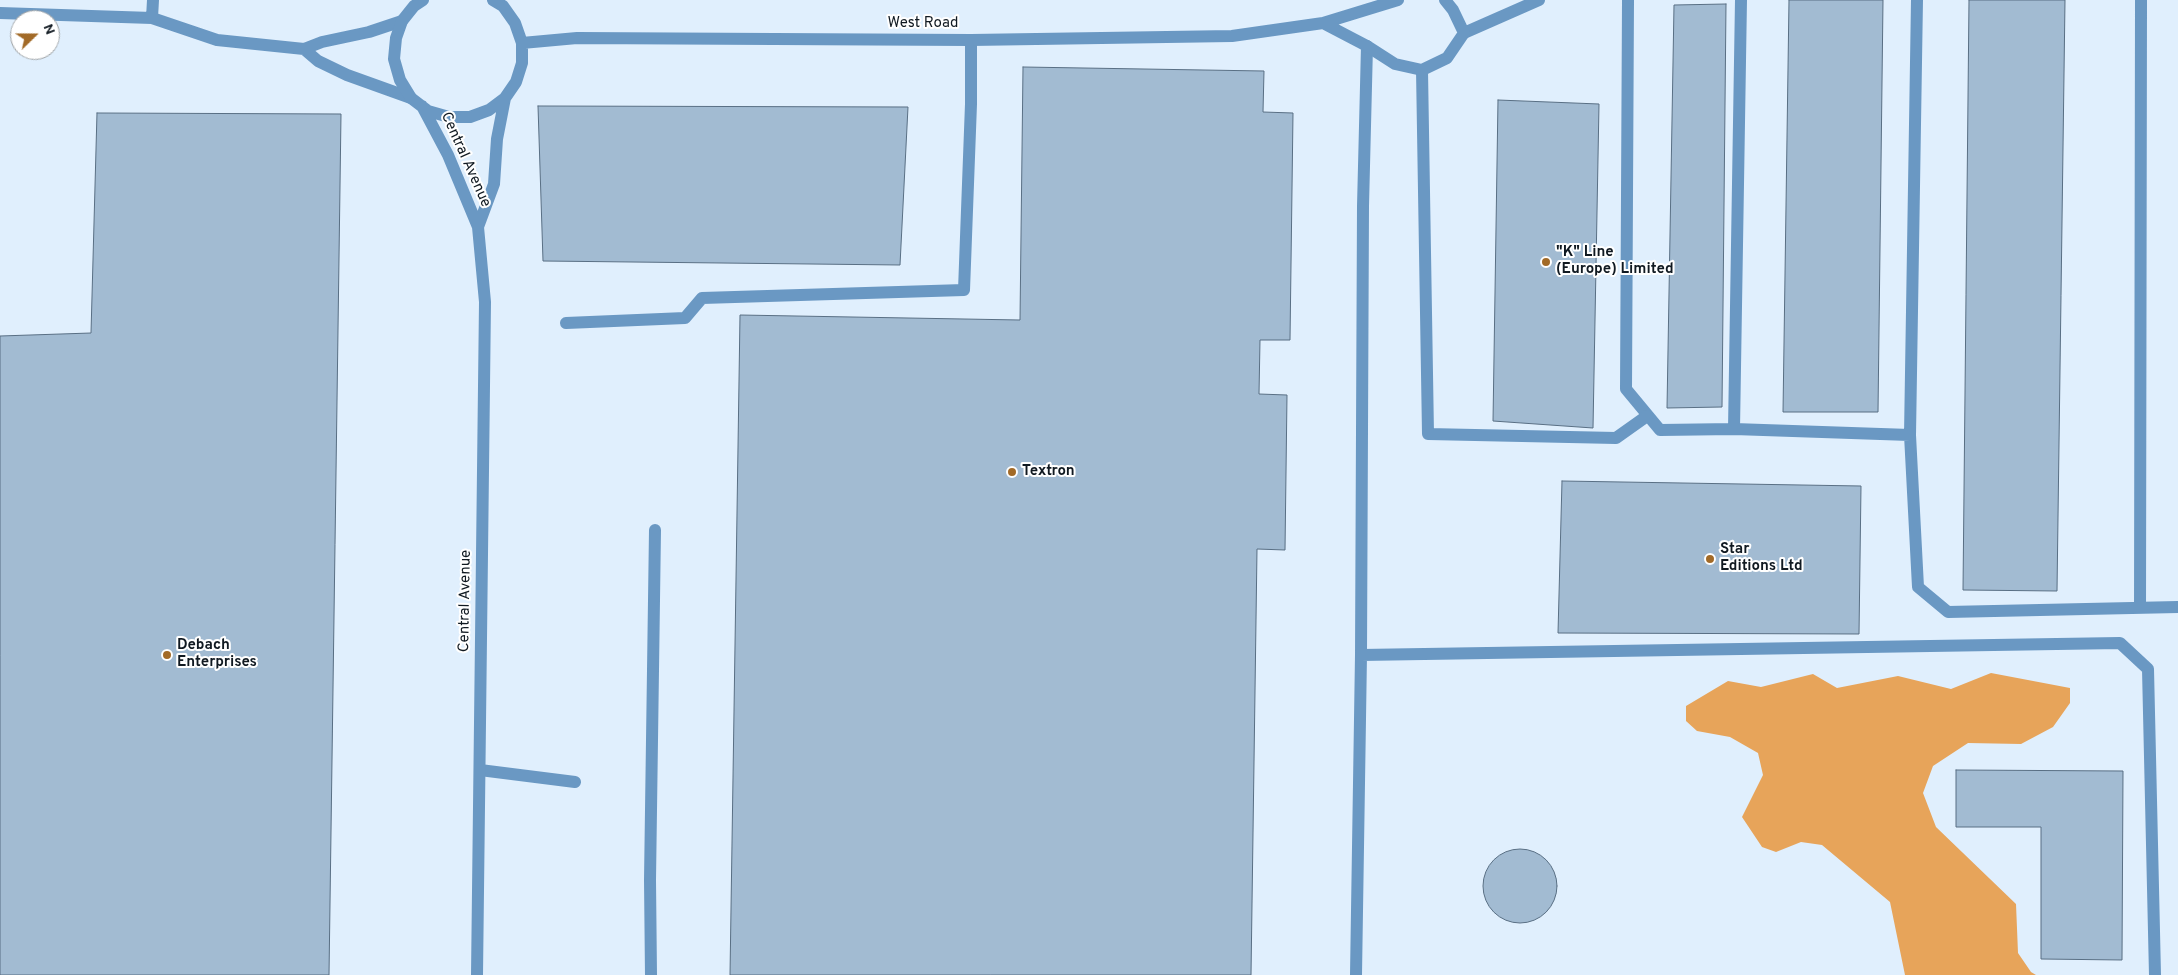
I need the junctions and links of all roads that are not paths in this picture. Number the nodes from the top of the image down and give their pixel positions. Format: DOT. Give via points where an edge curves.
graph roads {
  1 [pos="153,0"];
  2 [pos="494,0"];
  3 [pos="1398,0"];
  4 [pos="1445,0"];
  5 [pos="1539,0"];
  6 [pos="1628,0"];
  7 [pos="1741,0"];
  8 [pos="1917,0"];
  9 [pos="2140,0"];
  10 [pos="418,2"];
  11 [pos="0,13"];
  12 [pos="152,18"];
  13 [pos="402,21"];
  14 [pos="1323,23"];
  15 [pos="1464,33"];
  16 [pos="971,40"];
  17 [pos="522,43"];
  18 [pos="1367,46"];
  19 [pos="304,49"];
  20 [pos="1422,70"];
  21 [pos="411,98"];
  22 [pos="505,98"];
  23 [pos="422,106"];
  24 [pos="478,227"];
  25 [pos="566,323"];
  26 [pos="1648,416"];
  27 [pos="1734,429"];
  28 [pos="1910,435"];
  29 [pos="655,530"];
  30 [pos="2178,607"];
  31 [pos="2140,608"];
  32 [pos="1361,655"];
  33 [pos="480,770"];
  34 [pos="575,782"];
  35 [pos="477,975"];
  36 [pos="651,975"];
  37 [pos="1356,975"];
  38 [pos="2155,975"];
  1 -- 12 [label="street"];
  2 -- 17 [label="street, Central Avenue" via="515,23"];
  3 -- 14 [label="street, West Road"];
  4 -- 15 [label="street"];
  5 -- 15 [label="street"];
  6 -- 26 [label="street" via="1626,389"];
  7 -- 27 [label="street"];
  8 -- 28 [label="street"];
  9 -- 31 [label="street"];
  10 -- 13 [label="street, Central Avenue"];
  11 -- 12 [label="street"];
  12 -- 19 [label="street" via="217,40"];
  13 -- 19 [label="street"];
  13 -- 21 [label="street, Central Avenue" via="394,59 400,80"];
  14 -- 16 [label="street, West Road" via="1232,36"];
  14 -- 18 [label="street"];
  15 -- 20 [label="street" via="1447,58"];
  16 -- 17 [label="street, West Road" via="577,38"];
  16 -- 25 [label="street" via="964,290 702,298 685,318"];
  17 -- 22 [label="street, Central Avenue" via="522,63 516,82"];
  18 -- 20 [label="street" via="1395,64"];
  18 -- 32 [label="street"];
  19 -- 21 [label="street" via="318,61 347,75"];
  20 -- 26 [label="street" via="1428,434 1616,438"];
  21 -- 23 [label="street, Central Avenue"];
  22 -- 23 [label="street, Central Avenue" via="489,110 470,117 449,117"];
  22 -- 24 [label="street, Central Avenue" via="497,139 494,184"];
  23 -- 24 [label="street, Central Avenue" via="448,155"];
  24 -- 33 [label="street, Central Avenue" via="485,302"];
  26 -- 27 [label="street" via="1660,430"];
  27 -- 28 [label="street"];
  28 -- 31 [label="street" via="1918,587 1948,612"];
  29 -- 36 [label="street"];
  30 -- 31 [label="street"];
  32 -- 37 [label="street"];
  32 -- 38 [label="street" via="2120,643 2148,669"];
  33 -- 34 [label="street"];
  33 -- 35 [label="street, Central Avenue"];
}
